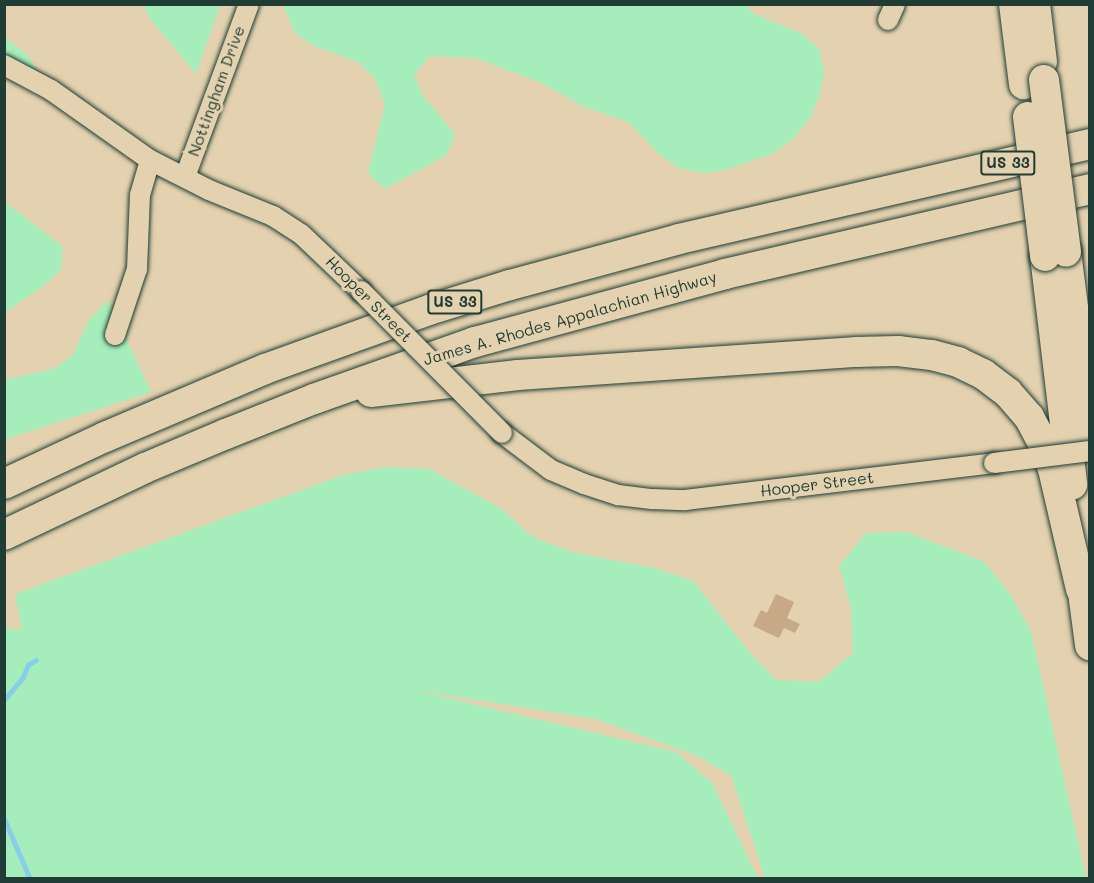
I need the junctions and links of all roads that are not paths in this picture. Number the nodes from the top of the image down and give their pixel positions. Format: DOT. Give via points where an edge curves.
graph roads {
  1 [pos="249,4"];
  2 [pos="1014,4"];
  3 [pos="1035,4"];
  4 [pos="4,65"];
  5 [pos="1034,82"];
  6 [pos="1089,144"];
  7 [pos="150,160"];
  8 [pos="185,177"];
  9 [pos="1089,189"];
  10 [pos="1056,254"];
  11 [pos="115,335"];
  12 [pos="314,399"];
  13 [pos="1089,440"];
  14 [pos="1089,451"];
  15 [pos="4,484"];
  16 [pos="4,535"];
  17 [pos="1081,589"];
  18 [pos="1089,645"];
  1 -- 8 [label="street, Nottingham Drive"];
  2 -- 5 [label="highway"];
  3 -- 5 [label="highway"];
  4 -- 7 [label="street, Hooper Street" via="51,90"];
  5 -- 10 [label="highway, bridge"];
  6 -- 15 [label="highway, US 33" via="679,239 459,301 265,369"];
  7 -- 8 [label="street, Hooper Street"];
  7 -- 11 [label="street" via="140,195 137,269"];
  8 -- 14 [label="street, Hooper Street, bridge" via="273,216 301,234 525,453 552,470 618,495 685,500"];
  9 -- 12 [label="highway, James A. Rhodes Appalachian Highway" via="642,295 475,342"];
  10 -- 13 [label="highway"];
  10 -- 17 [label="highway"];
  12 -- 16 [label="highway, James A. Rhodes Appalachian Highway" via="145,468"];
  12 -- 17 [label="highway" via="575,370 857,352 932,355 983,374 1008,393 1029,417 1053,469"];
  17 -- 18 [label="highway"];
}
